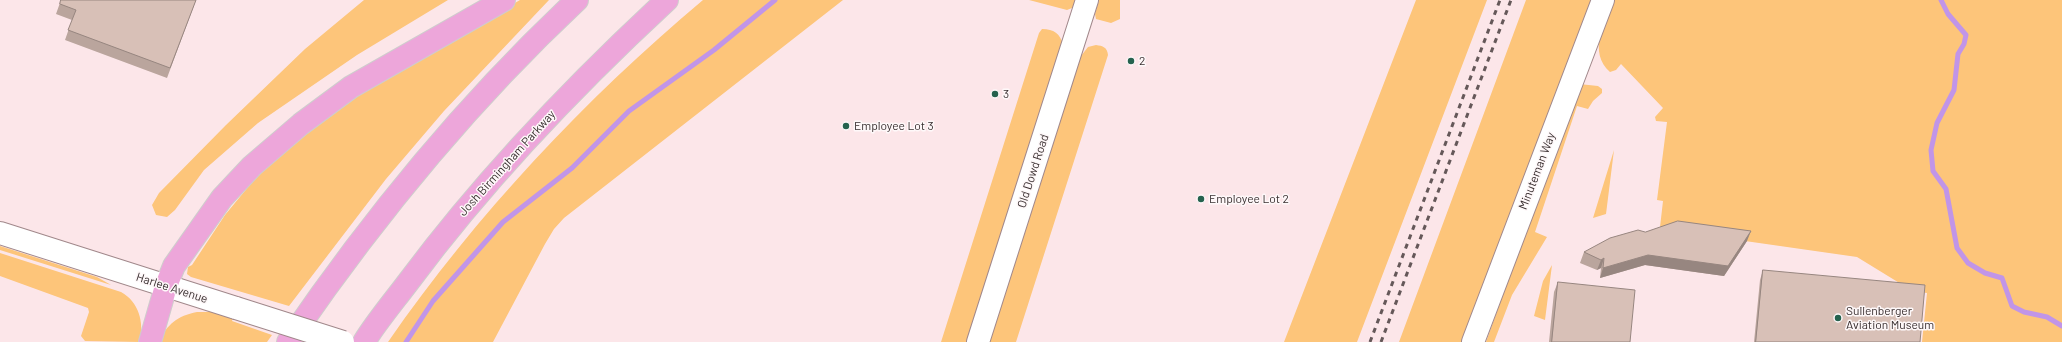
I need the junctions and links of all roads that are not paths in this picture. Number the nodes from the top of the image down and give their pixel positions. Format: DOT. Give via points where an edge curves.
graph roads {
  1 [pos="504,0"];
  2 [pos="577,0"];
  3 [pos="667,0"];
  4 [pos="1088,0"];
  5 [pos="1603,0"];
  6 [pos="0,233"];
  7 [pos="166,286"];
  8 [pos="150,342"];
  9 [pos="288,342"];
  10 [pos="343,342"];
  11 [pos="364,342"];
  12 [pos="978,342"];
  13 [pos="1473,342"];
  1 -- 7 [label="main road" via="351,87 301,124 252,166 222,198 174,266"];
  2 -- 9 [label="main road" via="550,25 447,135 381,214"];
  3 -- 11 [label="main road, Josh Birmingham Parkway" via="619,44 544,121 483,189 428,255"];
  4 -- 12 [label="street, Old Dowd Road"];
  5 -- 13 [label="street, Minuteman Way"];
  6 -- 7 [label="street, Harlee Avenue"];
  7 -- 8 [label="main road"];
  7 -- 10 [label="street, Harlee Avenue, bridge"];
}
